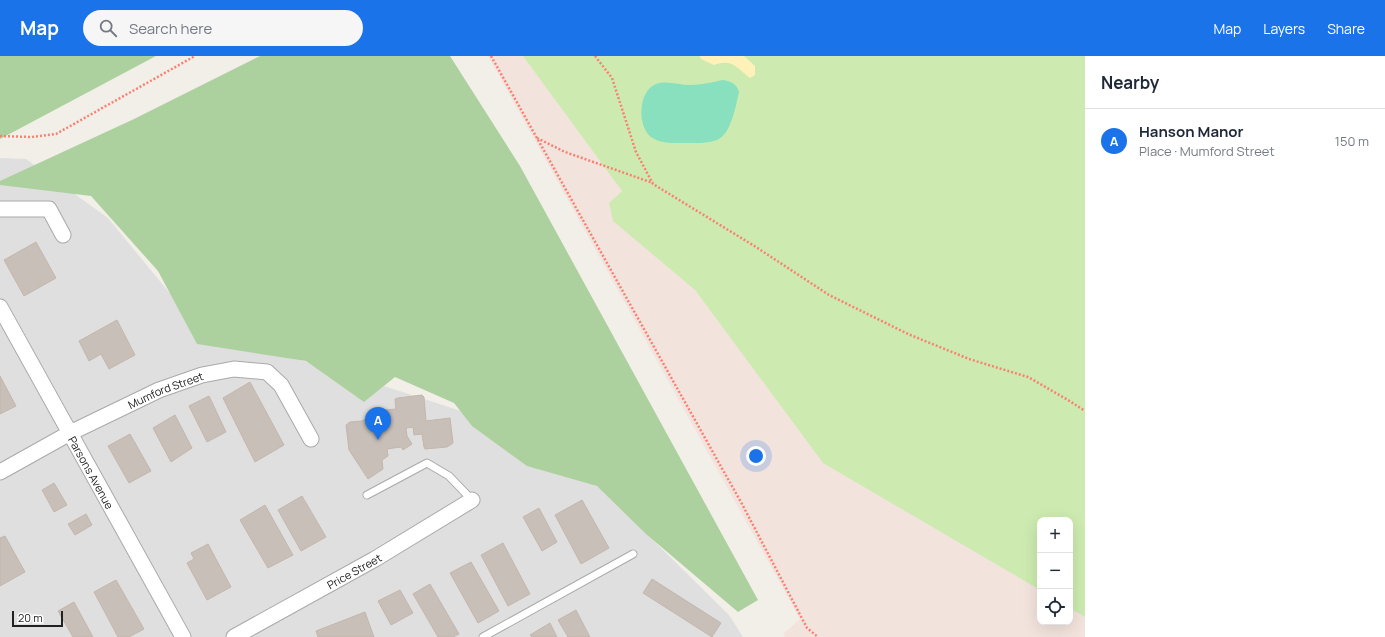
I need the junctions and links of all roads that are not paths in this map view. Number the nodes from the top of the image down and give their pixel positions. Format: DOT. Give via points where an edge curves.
graph roads {
  1 [pos="0,209"];
  2 [pos="63,235"];
  3 [pos="1,313"];
  4 [pos="70,433"];
  5 [pos="310,439"];
  6 [pos="0,472"];
  7 [pos="367,495"];
  8 [pos="472,500"];
  9 [pos="633,554"];
  10 [pos="183,637"];
  11 [pos="234,637"];
  12 [pos="483,637"];
  1 -- 2 [label="street" via="49,210"];
  3 -- 4 [label="street, Parsons Avenue"];
  4 -- 5 [label="street, Mumford Street" via="159,390 202,375 234,369 267,372 281,385"];
  4 -- 6 [label="street, Mumford Street"];
  4 -- 10 [label="street, Parsons Avenue"];
  7 -- 8 [label="lane" via="427,463 449,476"];
  8 -- 11 [label="street, Price Street" via="375,559"];
  9 -- 12 [label="lane"];
}
